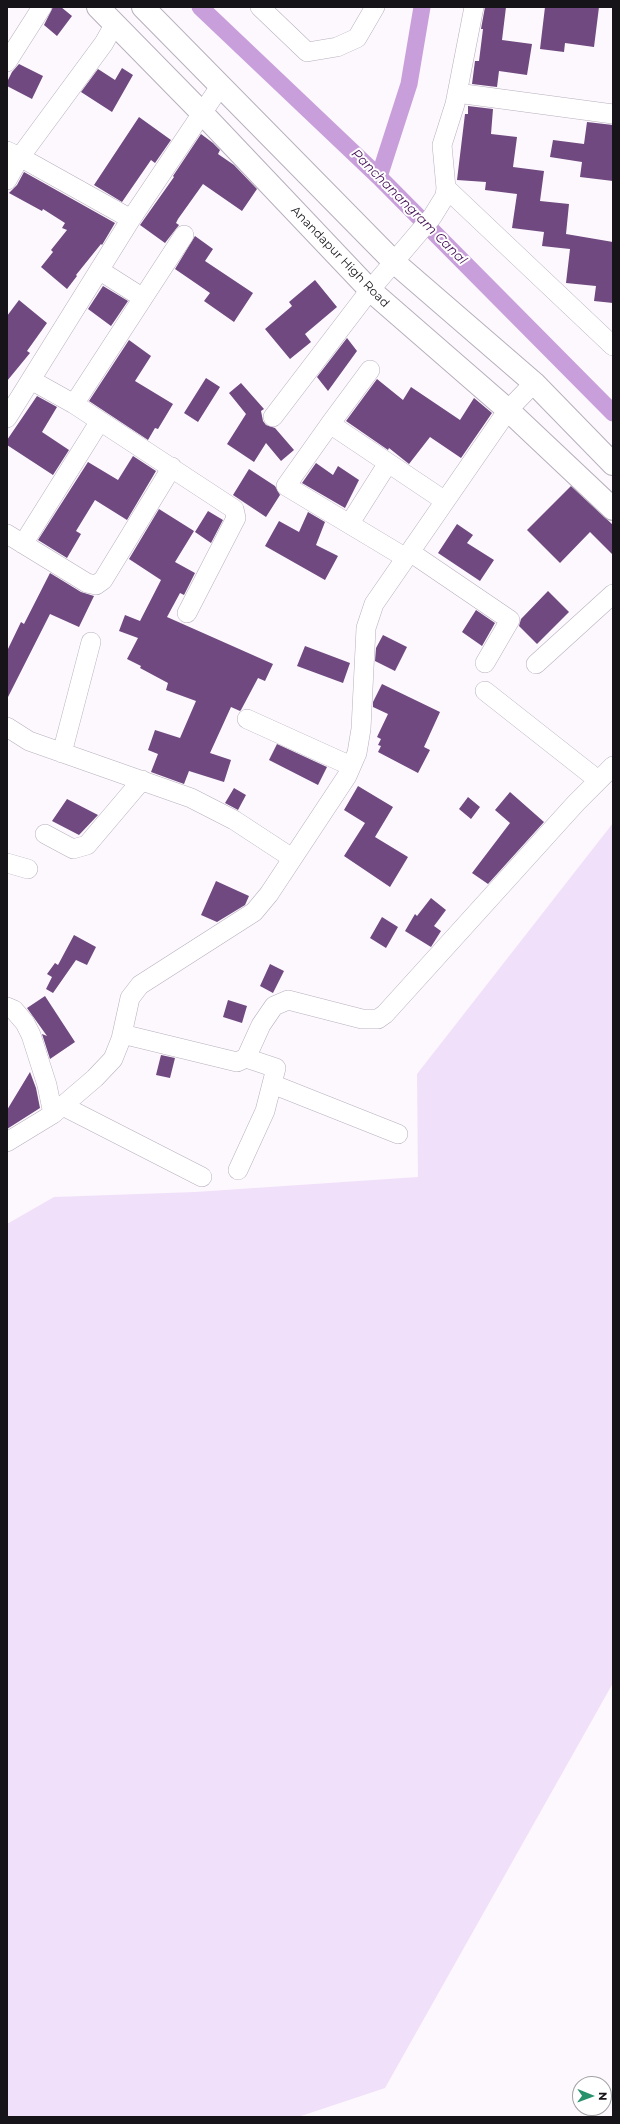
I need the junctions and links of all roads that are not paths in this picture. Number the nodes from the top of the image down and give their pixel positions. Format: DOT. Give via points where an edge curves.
graph roads {
  1 [pos="42,7"];
  2 [pos="98,7"];
  3 [pos="143,7"];
  4 [pos="260,7"];
  5 [pos="375,7"];
  6 [pos="473,7"];
  7 [pos="115,23"];
  8 [pos="7,62"];
  9 [pos="221,85"];
  10 [pos="457,93"];
  11 [pos="203,114"];
  12 [pos="613,114"];
  13 [pos="14,154"];
  14 [pos="7,180"];
  15 [pos="446,188"];
  16 [pos="131,219"];
  17 [pos="184,235"];
  18 [pos="394,262"];
  19 [pos="99,270"];
  20 [pos="370,290"];
  21 [pos="143,298"];
  22 [pos="613,346"];
  23 [pos="370,370"];
  24 [pos="31,380"];
  25 [pos="534,383"];
  26 [pos="74,404"];
  27 [pos="508,410"];
  28 [pos="273,417"];
  29 [pos="7,418"];
  30 [pos="100,421"];
  31 [pos="330,424"];
  32 [pos="388,463"];
  33 [pos="613,464"];
  34 [pos="172,467"];
  35 [pos="445,501"];
  36 [pos="613,509"];
  37 [pos="350,523"];
  38 [pos="7,534"];
  39 [pos="23,544"];
  40 [pos="408,555"];
  41 [pos="613,594"];
  42 [pos="187,613"];
  43 [pos="91,642"];
  44 [pos="485,663"];
  45 [pos="536,664"];
  46 [pos="485,691"];
  47 [pos="247,719"];
  48 [pos="7,727"];
  49 [pos="62,753"];
  50 [pos="351,766"];
  51 [pos="613,766"];
  52 [pos="142,780"];
  53 [pos="598,780"];
  54 [pos="45,834"];
  55 [pos="292,858"];
  56 [pos="7,863"];
  57 [pos="28,869"];
  58 [pos="7,1007"];
  59 [pos="122,1034"];
  60 [pos="246,1058"];
  61 [pos="272,1084"];
  62 [pos="58,1110"];
  63 [pos="398,1134"];
  64 [pos="7,1142"];
  65 [pos="238,1170"];
  66 [pos="202,1177"];
  1 -- 8 [label="street"];
  2 -- 7 [label="main road, Anandapur High Road"];
  3 -- 9 [label="main road"];
  4 -- 5 [label="street" via="307,52 337,47 357,38"];
  6 -- 10 [label="street"];
  7 -- 11 [label="main road, Anandapur High Road"];
  7 -- 13 [label="street" via="104,43"];
  9 -- 11 [label="street"];
  9 -- 18 [label="main road"];
  10 -- 12 [label="street"];
  10 -- 15 [label="street" via="442,145"];
  11 -- 16 [label="street"];
  11 -- 20 [label="main road, Anandapur High Road"];
  13 -- 14 [label="street"];
  13 -- 16 [label="street"];
  15 -- 18 [label="street" via="445,196 432,217"];
  15 -- 22 [label="street"];
  16 -- 19 [label="street"];
  17 -- 21 [label="street"];
  18 -- 20 [label="street"];
  18 -- 25 [label="main road"];
  19 -- 21 [label="street"];
  19 -- 24 [label="street"];
  20 -- 27 [label="main road, Anandapur High Road"];
  20 -- 28 [label="street"];
  21 -- 26 [label="street"];
  23 -- 31 [label="street"];
  24 -- 26 [label="street"];
  24 -- 29 [label="street"];
  25 -- 27 [label="street"];
  25 -- 33 [label="main road"];
  26 -- 30 [label="street"];
  27 -- 35 [label="street"];
  27 -- 36 [label="main road, Anandapur High Road"];
  30 -- 34 [label="street"];
  30 -- 39 [label="street"];
  31 -- 32 [label="street"];
  31 -- 37 [label="street" via="286,486"];
  32 -- 35 [label="street"];
  32 -- 37 [label="street"];
  34 -- 39 [label="street" via="103,580 96,585 87,583"];
  34 -- 42 [label="street" via="236,512 236,518"];
  35 -- 40 [label="street"];
  37 -- 40 [label="street"];
  38 -- 39 [label="street"];
  40 -- 44 [label="street" via="510,620"];
  40 -- 50 [label="street" via="374,604 366,628 361,729 357,752"];
  41 -- 45 [label="street"];
  43 -- 49 [label="street"];
  46 -- 53 [label="street"];
  47 -- 50 [label="street"];
  48 -- 49 [label="street" via="29,741"];
  49 -- 52 [label="street"];
  50 -- 55 [label="street" via="347,776"];
  51 -- 53 [label="street"];
  52 -- 54 [label="street" via="87,845 73,849"];
  52 -- 55 [label="street" via="191,798 234,820"];
  53 -- 60 [label="street" via="385,1014 378,1019 362,1019 288,1000 274,1006 261,1025"];
  55 -- 59 [label="street" via="254,912 140,985 130,998"];
  56 -- 57 [label="street"];
  58 -- 62 [label="street" via="14,1010 31,1035"];
  59 -- 60 [label="street" via="237,1062"];
  59 -- 62 [label="street" via="113,1059"];
  60 -- 61 [label="street" via="276,1068"];
  61 -- 63 [label="street"];
  61 -- 65 [label="street" via="265,1111"];
  62 -- 64 [label="street"];
  62 -- 66 [label="street"];
}
